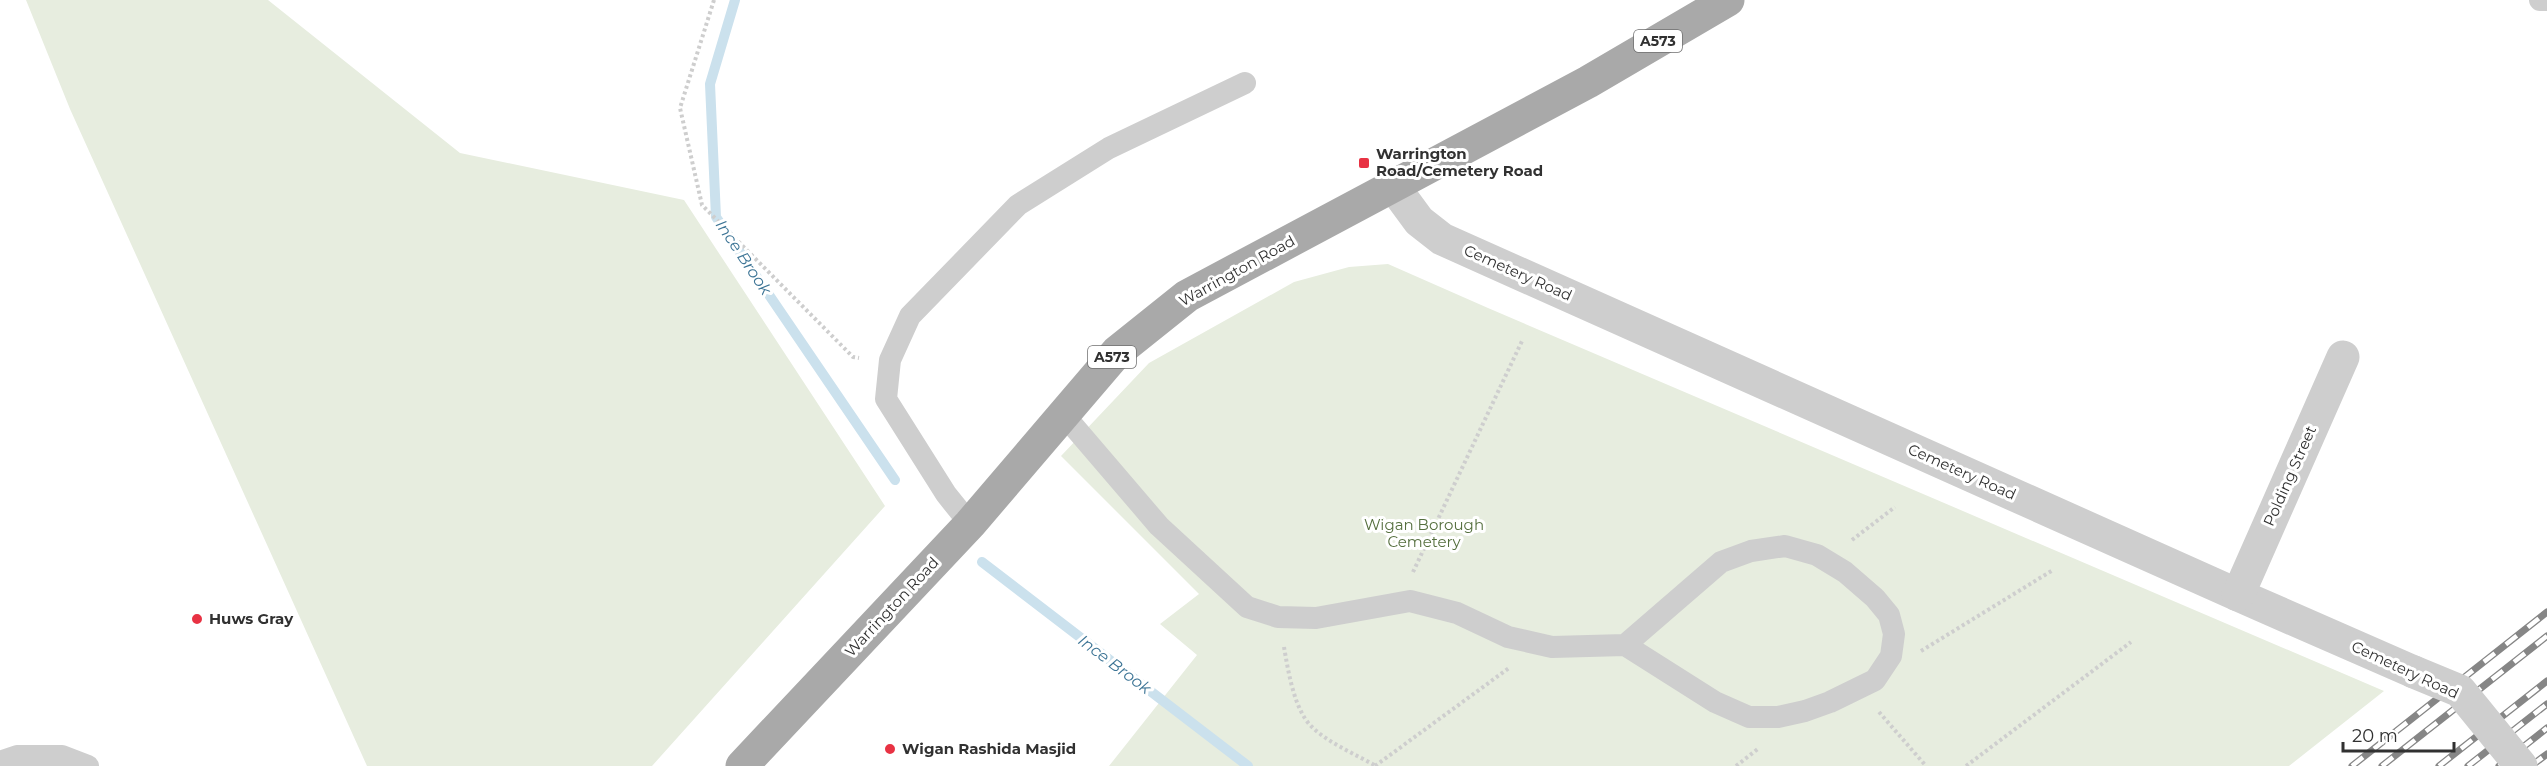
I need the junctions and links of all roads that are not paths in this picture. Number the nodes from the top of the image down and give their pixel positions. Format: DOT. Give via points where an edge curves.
graph roads {
  1 [pos="1728,0"];
  2 [pos="2540,0"];
  3 [pos="2547,0"];
  4 [pos="1245,82"];
  5 [pos="1394,187"];
  6 [pos="2343,357"];
  7 [pos="1064,415"];
  8 [pos="970,524"];
  9 [pos="2238,595"];
  10 [pos="1625,645"];
  11 [pos="0,762"];
  12 [pos="744,765"];
  13 [pos="88,766"];
  14 [pos="2521,766"];
  1 -- 5 [label="main road, Warrington Road / A573" via="1588,82"];
  2 -- 3 [label="lane"];
  4 -- 8 [label="lane" via="1108,148 1018,205 910,316 890,360 886,399 946,495"];
  5 -- 7 [label="main road, Warrington Road / A573" via="1187,296 1117,352"];
  5 -- 9 [label="street, Cemetery Road" via="1419,221 1442,239"];
  6 -- 9 [label="street, Polding Street"];
  7 -- 8 [label="main road, Warrington Road / A573"];
  7 -- 10 [label="lane" via="1159,526 1247,607 1278,617 1316,618 1410,601 1457,613 1508,637 1552,647"];
  8 -- 12 [label="main road, Warrington Road / A573"];
  9 -- 14 [label="street, Cemetery Road, bridge" via="2460,692"];
  10 -- 10 [label="lane" via="1721,562 1750,551 1785,546 1825,560 1845,572 1889,615 1894,634 1891,656 1866,684 1830,702 1778,717 1749,717 1715,702"];
  11 -- 13 [label="lane" via="17,756 62,756"];
}
